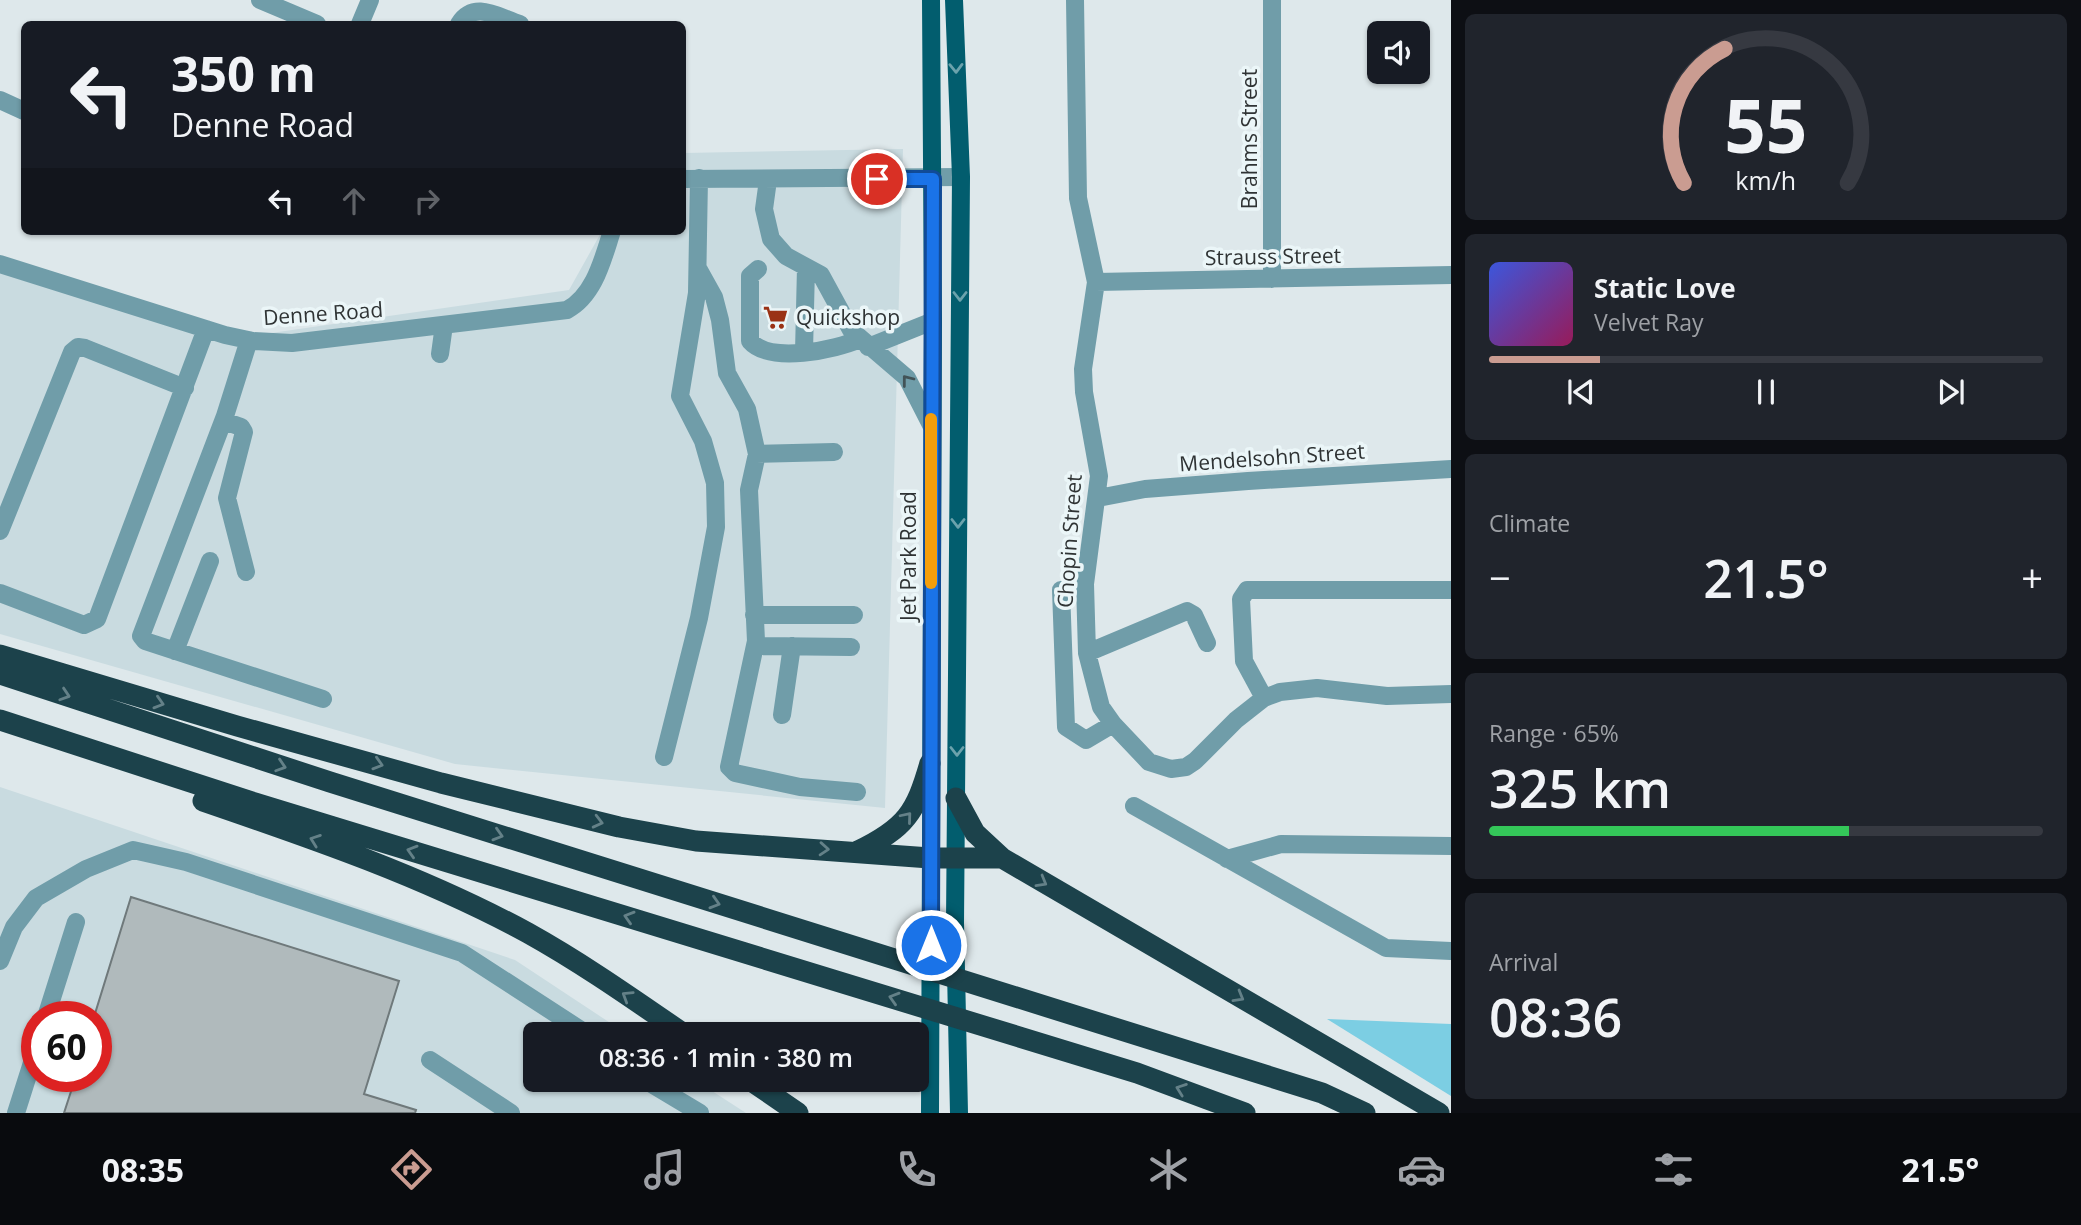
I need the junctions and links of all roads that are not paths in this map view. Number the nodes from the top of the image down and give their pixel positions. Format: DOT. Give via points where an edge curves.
graph roads {
  1 [pos="260,0"];
  2 [pos="370,0"];
  3 [pos="931,0"];
  4 [pos="954,0"];
  5 [pos="1075,0"];
  6 [pos="1272,0"];
  7 [pos="310,21"];
  8 [pos="361,21"];
  9 [pos="461,21"];
  10 [pos="511,21"];
  11 [pos="0,100"];
  12 [pos="21,110"];
  13 [pos="961,177"];
  14 [pos="691,178"];
  15 [pos="933,179"];
  16 [pos="768,180"];
  17 [pos="611,235"];
  18 [pos="0,264"];
  19 [pos="697,266"];
  20 [pos="806,267"];
  21 [pos="758,269"];
  22 [pos="1451,275"];
  23 [pos="1272,279"];
  24 [pos="1096,282"];
  25 [pos="933,321"];
  26 [pos="444,325"];
  27 [pos="206,329"];
  28 [pos="248,340"];
  29 [pos="864,343"];
  30 [pos="804,352"];
  31 [pos="440,354"];
  32 [pos="185,388"];
  33 [pos="223,421"];
  34 [pos="931,425"];
  35 [pos="834,452"];
  36 [pos="757,454"];
  37 [pos="1451,469"];
  38 [pos="1098,498"];
  39 [pos="0,531"];
  40 [pos="210,561"];
  41 [pos="246,572"];
  42 [pos="1061,590"];
  43 [pos="1451,590"];
  44 [pos="0,593"];
  45 [pos="754,615"];
  46 [pos="854,615"];
  47 [pos="1207,643"];
  48 [pos="755,646"];
  49 [pos="792,646"];
  50 [pos="851,647"];
  51 [pos="176,651"];
  52 [pos="1087,653"];
  53 [pos="0,655"];
  54 [pos="0,674"];
  55 [pos="1451,694"];
  56 [pos="1264,698"];
  57 [pos="323,699"];
  58 [pos="782,715"];
  59 [pos="0,720"];
  60 [pos="1113,724"];
  61 [pos="0,729"];
  62 [pos="664,757"];
  63 [pos="930,763"];
  64 [pos="858,792"];
  65 [pos="956,798"];
  66 [pos="1134,806"];
  67 [pos="1451,845"];
  68 [pos="858,851"];
  69 [pos="956,857"];
  70 [pos="930,858"];
  71 [pos="1002,858"];
  72 [pos="1227,859"];
  73 [pos="76,922"];
  74 [pos="1451,951"];
  75 [pos="0,961"];
  76 [pos="51,1001"];
  77 [pos="568,1022"];
  78 [pos="665,1022"];
  79 [pos="430,1060"];
  80 [pos="23,1092"];
  81 [pos="665,1092"];
  82 [pos="767,1092"];
  83 [pos="16,1113"];
  84 [pos="511,1113"];
  85 [pos="700,1113"];
  86 [pos="798,1113"];
  87 [pos="930,1113"];
  88 [pos="959,1113"];
  89 [pos="1245,1113"];
  90 [pos="1365,1113"];
  91 [pos="1439,1113"];
  1 -- 7 [label="street"];
  2 -- 8 [label="street"];
  3 -- 15 [label="main road, Jet Park Road"];
  4 -- 13 [label="main road, one-way"];
  5 -- 24 [label="street, Chopin Street" via="1078,198"];
  6 -- 23 [label="street, Brahms Street"];
  9 -- 10 [label="street" via="479,10"];
  11 -- 12 [label="street"];
  13 -- 15 [label="street"];
  13 -- 65 [label="main road, one-way"];
  14 -- 16 [label="street"];
  14 -- 19 [label="street"];
  15 -- 16 [label="street"];
  15 -- 25 [label="main road, Jet Park Road"];
  16 -- 20 [label="street" via="766,228 786,256"];
  17 -- 26 [label="street, Denne Road" via="598,271 573,307"];
  18 -- 27 [label="street, Denne Road"];
  19 -- 36 [label="street" via="714,297 727,373 747,409"];
  19 -- 62 [label="street" via="680,396 703,441 715,483 716,527"];
  20 -- 29 [label="street" via="829,285 846,321"];
  20 -- 30 [label="street"];
  21 -- 30 [label="street" via="750,276 750,341 765,353"];
  22 -- 23 [label="street, Strauss Street"];
  23 -- 24 [label="street, Strauss Street"];
  24 -- 38 [label="street, Chopin Street" via="1083,382 1096,454"];
  25 -- 29 [label="street"];
  25 -- 34 [label="main road, Jet Park Road"];
  26 -- 28 [label="street, Denne Road" via="292,343"];
  26 -- 31 [label="street"];
  27 -- 28 [label="street, Denne Road"];
  27 -- 32 [label="street"];
  28 -- 33 [label="street"];
  29 -- 30 [label="street"];
  34 -- 29 [label="street, one-way" via="907,378"];
  32 -- 39 [label="street" via="78,347 72,352"];
  32 -- 44 [label="street" via="97,619 84,625"];
  33 -- 41 [label="street" via="244,432 227,498"];
  33 -- 51 [label="street" via="140,632 145,641"];
  34 -- 63 [label="main road, Jet Park Road"];
  35 -- 36 [label="street"];
  36 -- 45 [label="street" via="750,491"];
  37 -- 38 [label="street, Mendelsohn Street" via="1145,489"];
  38 -- 52 [label="street, Chopin Street" via="1086,584"];
  40 -- 51 [label="street"];
  42 -- 60 [label="street" via="1066,727 1086,740"];
  43 -- 56 [label="street" via="1247,590 1241,599 1244,661"];
  45 -- 46 [label="street"];
  45 -- 48 [label="street"];
  47 -- 52 [label="street" via="1194,615 1187,611"];
  48 -- 49 [label="street"];
  48 -- 64 [label="street" via="731,771 800,787"];
  49 -- 50 [label="street"];
  49 -- 58 [label="street"];
  51 -- 57 [label="street"];
  52 -- 60 [label="street, Chopin Street" via="1098,698"];
  53 -- 68 [label="highway, one-way" via="441,783 619,827 696,841"];
  54 -- 90 [label="highway, one-way" via="1322,1093"];
  55 -- 56 [label="street" via="1387,696 1302,688"];
  56 -- 60 [label="street, Chopin Street" via="1195,761 1179,768 1161,768 1149,762"];
  89 -- 59 [label="highway, one-way" via="1124,1069 255,803"];
  78 -- 61 [label="highway, one-way" via="528,934 429,885 291,831"];
  68 -- 63 [label="highway, one-way" via="902,823 919,800"];
  63 -- 70 [label="main road, Jet Park Road"];
  65 -- 69 [label="main road"];
  65 -- 71 [label="highway" via="975,833"];
  66 -- 72 [label="street"];
  67 -- 72 [label="street" via="1281,844"];
  68 -- 70 [label="highway"];
  69 -- 70 [label="highway"];
  69 -- 71 [label="highway"];
  69 -- 88 [label="main road"];
  70 -- 87 [label="main road, Jet Park Road"];
  71 -- 91 [label="highway, one-way"];
  72 -- 74 [label="street" via="1386,948"];
  73 -- 76 [label="street"];
  75 -- 77 [label="street" via="14,927 36,898 86,869 133,850 186,862 462,953"];
  79 -- 84 [label="street"];
  80 -- 83 [label="street"];
  81 -- 85 [label="street"];
  82 -- 86 [label="highway"];
}
